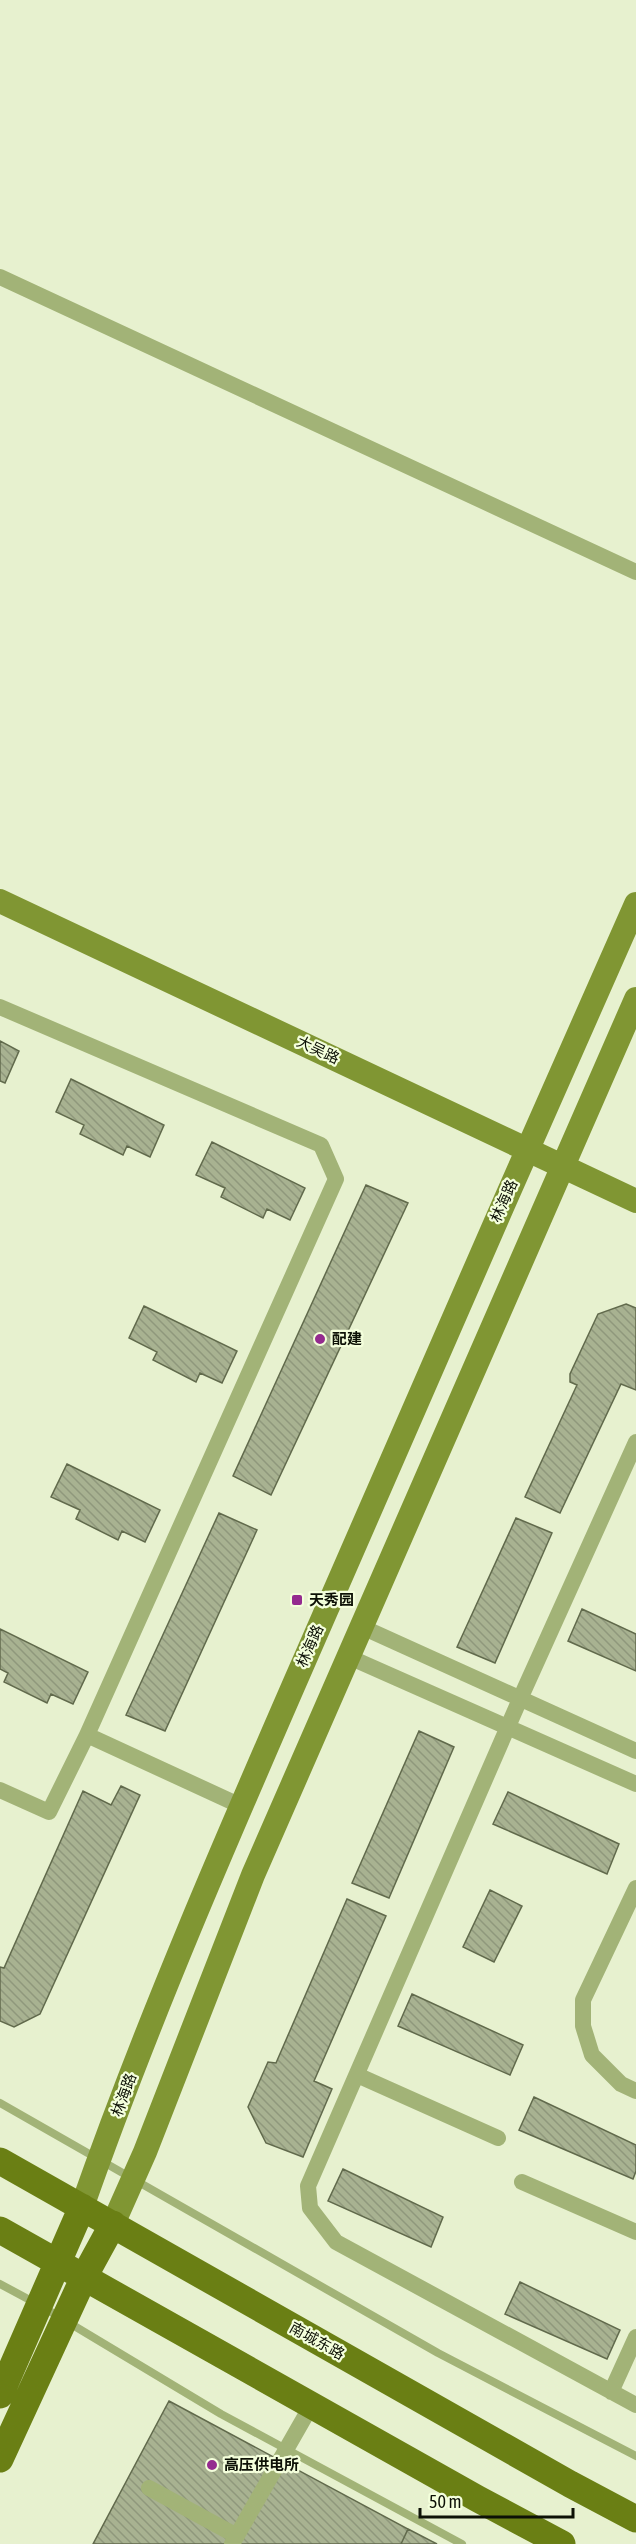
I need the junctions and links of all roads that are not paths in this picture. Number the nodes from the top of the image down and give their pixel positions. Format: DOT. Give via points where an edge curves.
graph roads {
  1 [pos="0,277"];
  2 [pos="636,572"];
  3 [pos="0,901"];
  4 [pos="636,904"];
  5 [pos="636,999"];
  6 [pos="0,1007"];
  7 [pos="527,1149"];
  8 [pos="561,1166"];
  9 [pos="636,1202"];
  10 [pos="636,1444"];
  11 [pos="362,1627"];
  12 [pos="349,1657"];
  13 [pos="520,1699"];
  14 [pos="508,1728"];
  15 [pos="87,1735"];
  16 [pos="636,1751"];
  17 [pos="636,1784"];
  18 [pos="0,1790"];
  19 [pos="241,1806"];
  20 [pos="636,1888"];
  21 [pos="357,2075"];
  22 [pos="636,2091"];
  23 [pos="0,2103"];
  24 [pos="498,2138"];
  25 [pos="99,2160"];
  26 [pos="0,2161"];
  27 [pos="134,2178"];
  28 [pos="522,2182"];
  29 [pos="82,2207"];
  30 [pos="113,2224"];
  31 [pos="0,2230"];
  32 [pos="636,2232"];
  33 [pos="59,2263"];
  34 [pos="84,2277"];
  35 [pos="0,2284"];
  36 [pos="41,2306"];
  37 [pos="64,2320"];
  38 [pos="636,2337"];
  39 [pos="611,2392"];
  40 [pos="0,2395"];
  41 [pos="636,2405"];
  42 [pos="311,2406"];
  43 [pos="286,2450"];
  44 [pos="636,2456"];
  45 [pos="0,2458"];
  46 [pos="149,2488"];
  47 [pos="636,2519"];
  48 [pos="235,2540"];
  49 [pos="462,2544"];
  50 [pos="562,2544"];
  1 -- 2 [label="street"];
  3 -- 7 [label="main road, 大吴路"];
  4 -- 7 [label="main road, 林海路"];
  5 -- 8 [label="main road"];
  6 -- 15 [label="street" via="321,1145 336,1179"];
  7 -- 8 [label="main road, 大吴路"];
  7 -- 19 [label="main road, 林海路"];
  8 -- 9 [label="main road, 大吴路"];
  8 -- 11 [label="main road"];
  10 -- 13 [label="street"];
  11 -- 12 [label="main road"];
  11 -- 13 [label="street"];
  12 -- 14 [label="street"];
  12 -- 27 [label="main road" via="253,1875"];
  13 -- 14 [label="street"];
  13 -- 16 [label="street"];
  14 -- 17 [label="street"];
  14 -- 21 [label="street"];
  15 -- 18 [label="street" via="50,1812"];
  15 -- 19 [label="street"];
  19 -- 25 [label="main road, 林海路"];
  20 -- 22 [label="street" via="583,2000 583,2026 592,2055 621,2084"];
  21 -- 24 [label="street"];
  21 -- 39 [label="street" via="308,2186 310,2208 321,2224 336,2242"];
  23 -- 25 [label="lane"];
  25 -- 27 [label="lane"];
  25 -- 29 [label="main road, 林海路"];
  26 -- 29 [label="main road, 南城东路"];
  27 -- 30 [label="main road"];
  27 -- 44 [label="lane" via="438,2353"];
  28 -- 32 [label="street"];
  29 -- 30 [label="main road, 南城东路"];
  29 -- 33 [label="main road, 林海路"];
  30 -- 34 [label="main road"];
  30 -- 47 [label="main road, 南城东路"];
  31 -- 33 [label="main road"];
  33 -- 34 [label="main road"];
  33 -- 36 [label="main road, 林海路"];
  34 -- 37 [label="main road"];
  34 -- 42 [label="main road"];
  35 -- 36 [label="lane"];
  36 -- 37 [label="lane"];
  36 -- 40 [label="main road, 林海路"];
  37 -- 43 [label="lane"];
  37 -- 45 [label="main road"];
  38 -- 39 [label="street"];
  39 -- 41 [label="street"];
  42 -- 43 [label="street"];
  42 -- 50 [label="main road"];
  43 -- 48 [label="street"];
  43 -- 49 [label="lane"];
  46 -- 48 [label="street"];
}
